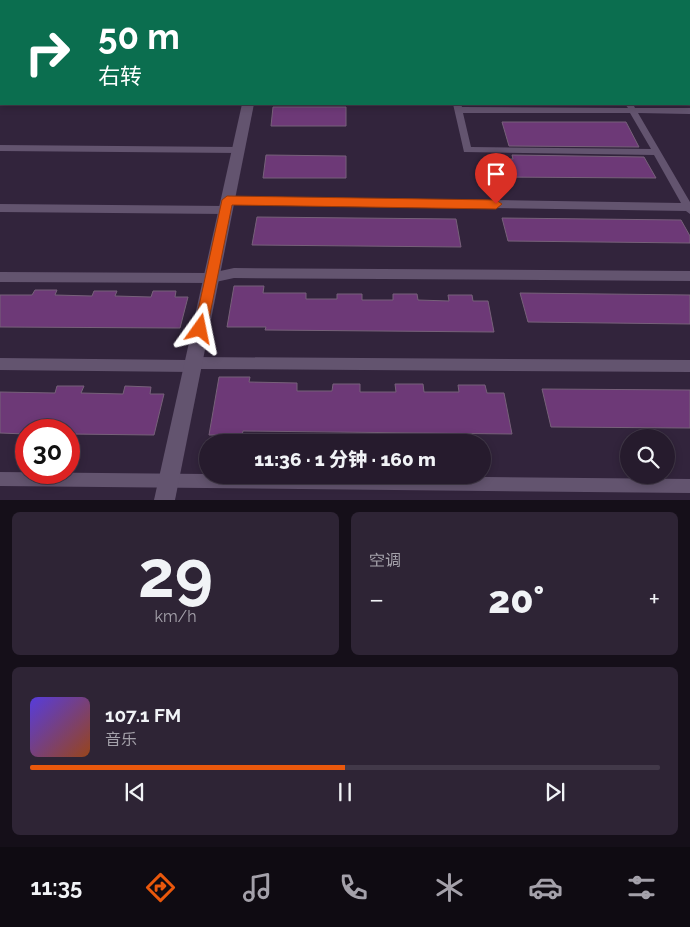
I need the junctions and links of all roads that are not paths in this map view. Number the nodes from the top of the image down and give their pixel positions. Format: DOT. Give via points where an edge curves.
graph roads {
  1 [pos="248,105"];
  2 [pos="458,107"];
  3 [pos="631,107"];
  4 [pos="690,111"];
  5 [pos="0,148"];
  6 [pos="238,150"];
  7 [pos="657,152"];
  8 [pos="226,205"];
  9 [pos="0,208"];
  10 [pos="689,209"];
  11 [pos="690,276"];
  12 [pos="0,277"];
  13 [pos="211,278"];
  14 [pos="0,364"];
  15 [pos="193,364"];
  16 [pos="690,366"];
  17 [pos="0,479"];
  18 [pos="168,481"];
  19 [pos="690,486"];
  20 [pos="164,500"];
  1 -- 6 [label="street"];
  2 -- 3 [label="lane"];
  2 -- 7 [label="lane" via="467,150"];
  3 -- 4 [label="lane"];
  3 -- 7 [label="lane"];
  5 -- 6 [label="lane"];
  6 -- 8 [label="street"];
  7 -- 10 [label="lane"];
  8 -- 9 [label="lane"];
  8 -- 10 [label="lane"];
  8 -- 13 [label="street"];
  11 -- 13 [label="lane" via="234,273"];
  12 -- 13 [label="lane"];
  13 -- 15 [label="street"];
  14 -- 15 [label="lane"];
  15 -- 16 [label="lane"];
  15 -- 18 [label="street"];
  17 -- 18 [label="lane"];
  18 -- 19 [label="lane"];
  18 -- 20 [label="street"];
}
